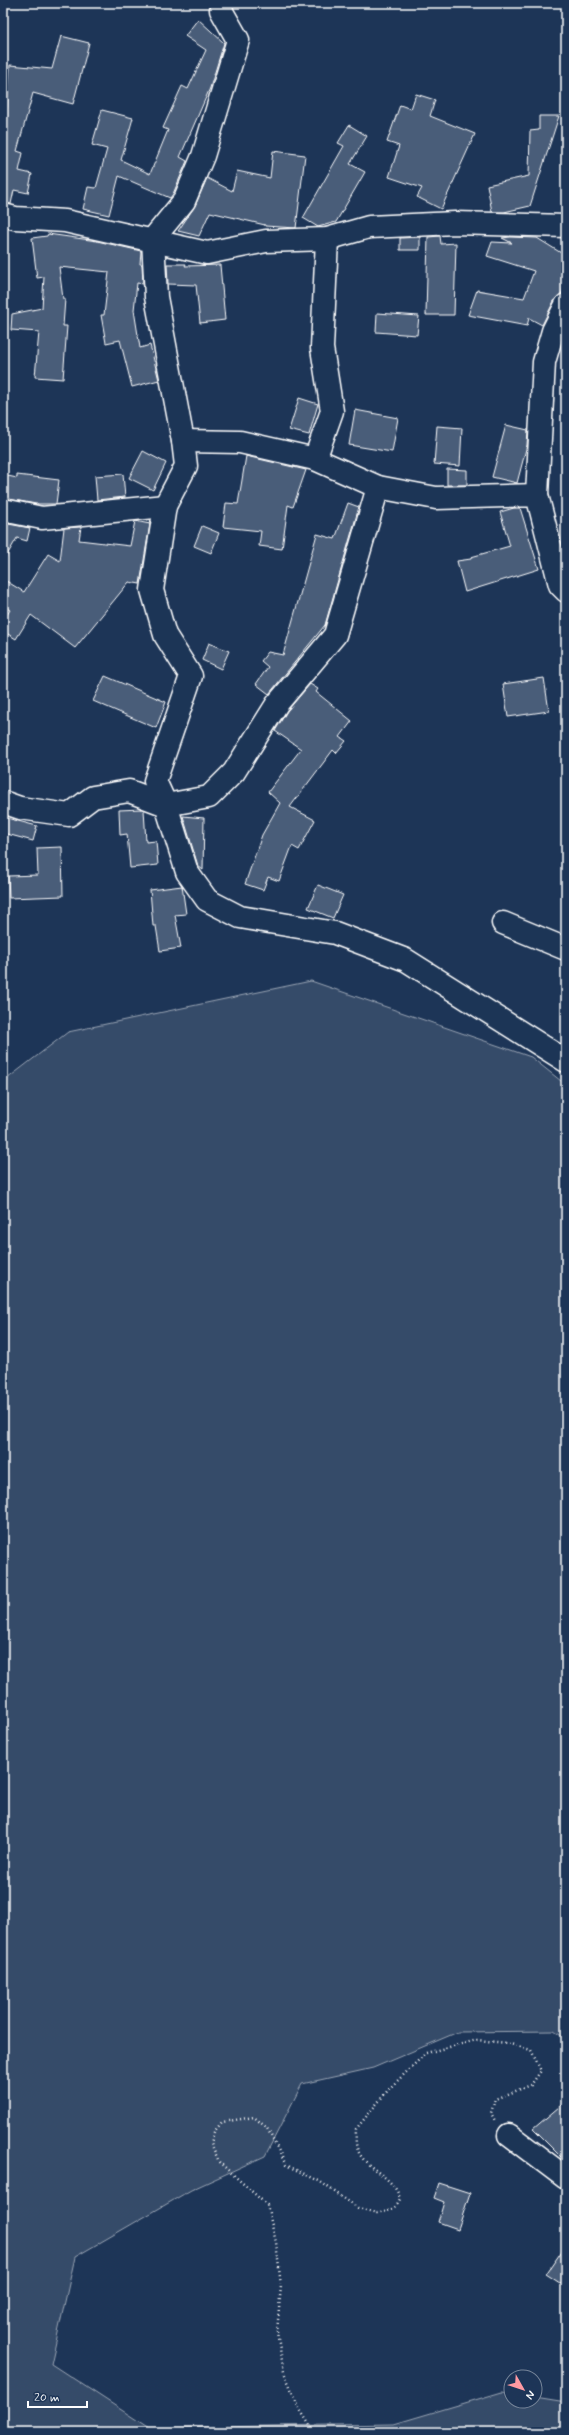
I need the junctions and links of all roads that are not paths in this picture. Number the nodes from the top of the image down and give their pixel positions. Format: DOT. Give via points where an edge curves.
graph roads {
  1 [pos="221,3"];
  2 [pos="3,215"];
  3 [pos="566,226"];
  4 [pos="153,239"];
  5 [pos="327,239"];
  6 [pos="566,305"];
  7 [pos="183,441"];
  8 [pos="315,459"];
  9 [pos="378,487"];
  10 [pos="537,495"];
  11 [pos="165,506"];
  12 [pos="3,510"];
  13 [pos="566,591"];
  14 [pos="3,802"];
  15 [pos="166,805"];
  16 [pos="503,923"];
  17 [pos="566,949"];
  18 [pos="566,1061"];
  19 [pos="510,2135"];
  20 [pos="566,2178"];
  1 -- 4 [label="street" via="221,10 238,40 203,156 184,201"];
  2 -- 4 [label="street" via="65,221"];
  3 -- 5 [label="street" via="455,223 369,227"];
  4 -- 5 [label="street" via="207,253 266,241"];
  4 -- 7 [label="street" via="156,297"];
  5 -- 8 [label="street" via="322,348 332,411"];
  6 -- 10 [label="street" via="553,331 544,362"];
  7 -- 8 [label="street" via="240,442"];
  7 -- 11 [label="street" via="186,466"];
  8 -- 9 [label="street"];
  9 -- 10 [label="street" via="436,498"];
  9 -- 15 [label="street" via="335,635 277,704 234,772 209,797"];
  10 -- 13 [label="street" via="560,585"];
  11 -- 12 [label="street" via="42,518"];
  11 -- 15 [label="street" via="152,590 165,635 191,676 155,781"];
  14 -- 15 [label="street" via="20,808 69,815 93,797 129,791"];
  15 -- 18 [label="street" via="187,872 207,900 240,917 335,933 406,960"];
  16 -- 17 [label="street"];
  19 -- 20 [label="street"];
}
